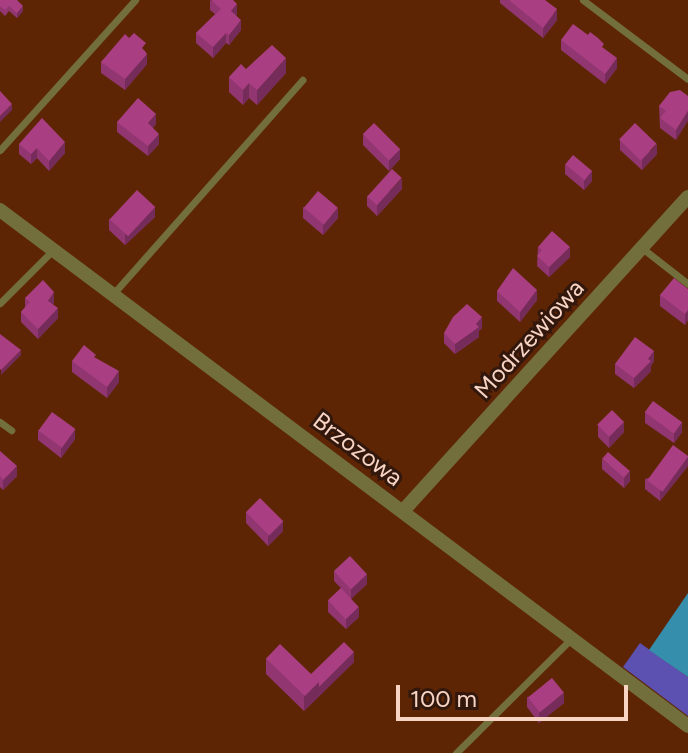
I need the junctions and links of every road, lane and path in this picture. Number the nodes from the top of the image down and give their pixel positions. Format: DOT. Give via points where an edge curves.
graph roads {
  1 [pos="135,0"];
  2 [pos="583,0"];
  3 [pos="688,79"];
  4 [pos="302,80"];
  5 [pos="0,150"];
  6 [pos="688,197"];
  7 [pos="0,210"];
  8 [pos="642,248"];
  9 [pos="53,250"];
  10 [pos="688,284"];
  11 [pos="113,294"];
  12 [pos="0,303"];
  13 [pos="0,422"];
  14 [pos="11,430"];
  15 [pos="403,511"];
  16 [pos="572,638"];
  17 [pos="688,726"];
  18 [pos="456,753"];
  1 -- 5 [label="lane"];
  2 -- 3 [label="lane"];
  4 -- 11 [label="lane"];
  6 -- 8 [label="street, Modrzewiowa"];
  7 -- 9 [label="street, Brzozowa"];
  8 -- 10 [label="lane"];
  8 -- 15 [label="street, Modrzewiowa"];
  9 -- 11 [label="street, Brzozowa"];
  9 -- 12 [label="lane"];
  11 -- 15 [label="street, Brzozowa"];
  13 -- 14 [label="lane"];
  15 -- 16 [label="street, Brzozowa"];
  16 -- 17 [label="street, Brzozowa"];
  16 -- 18 [label="lane"];
}
